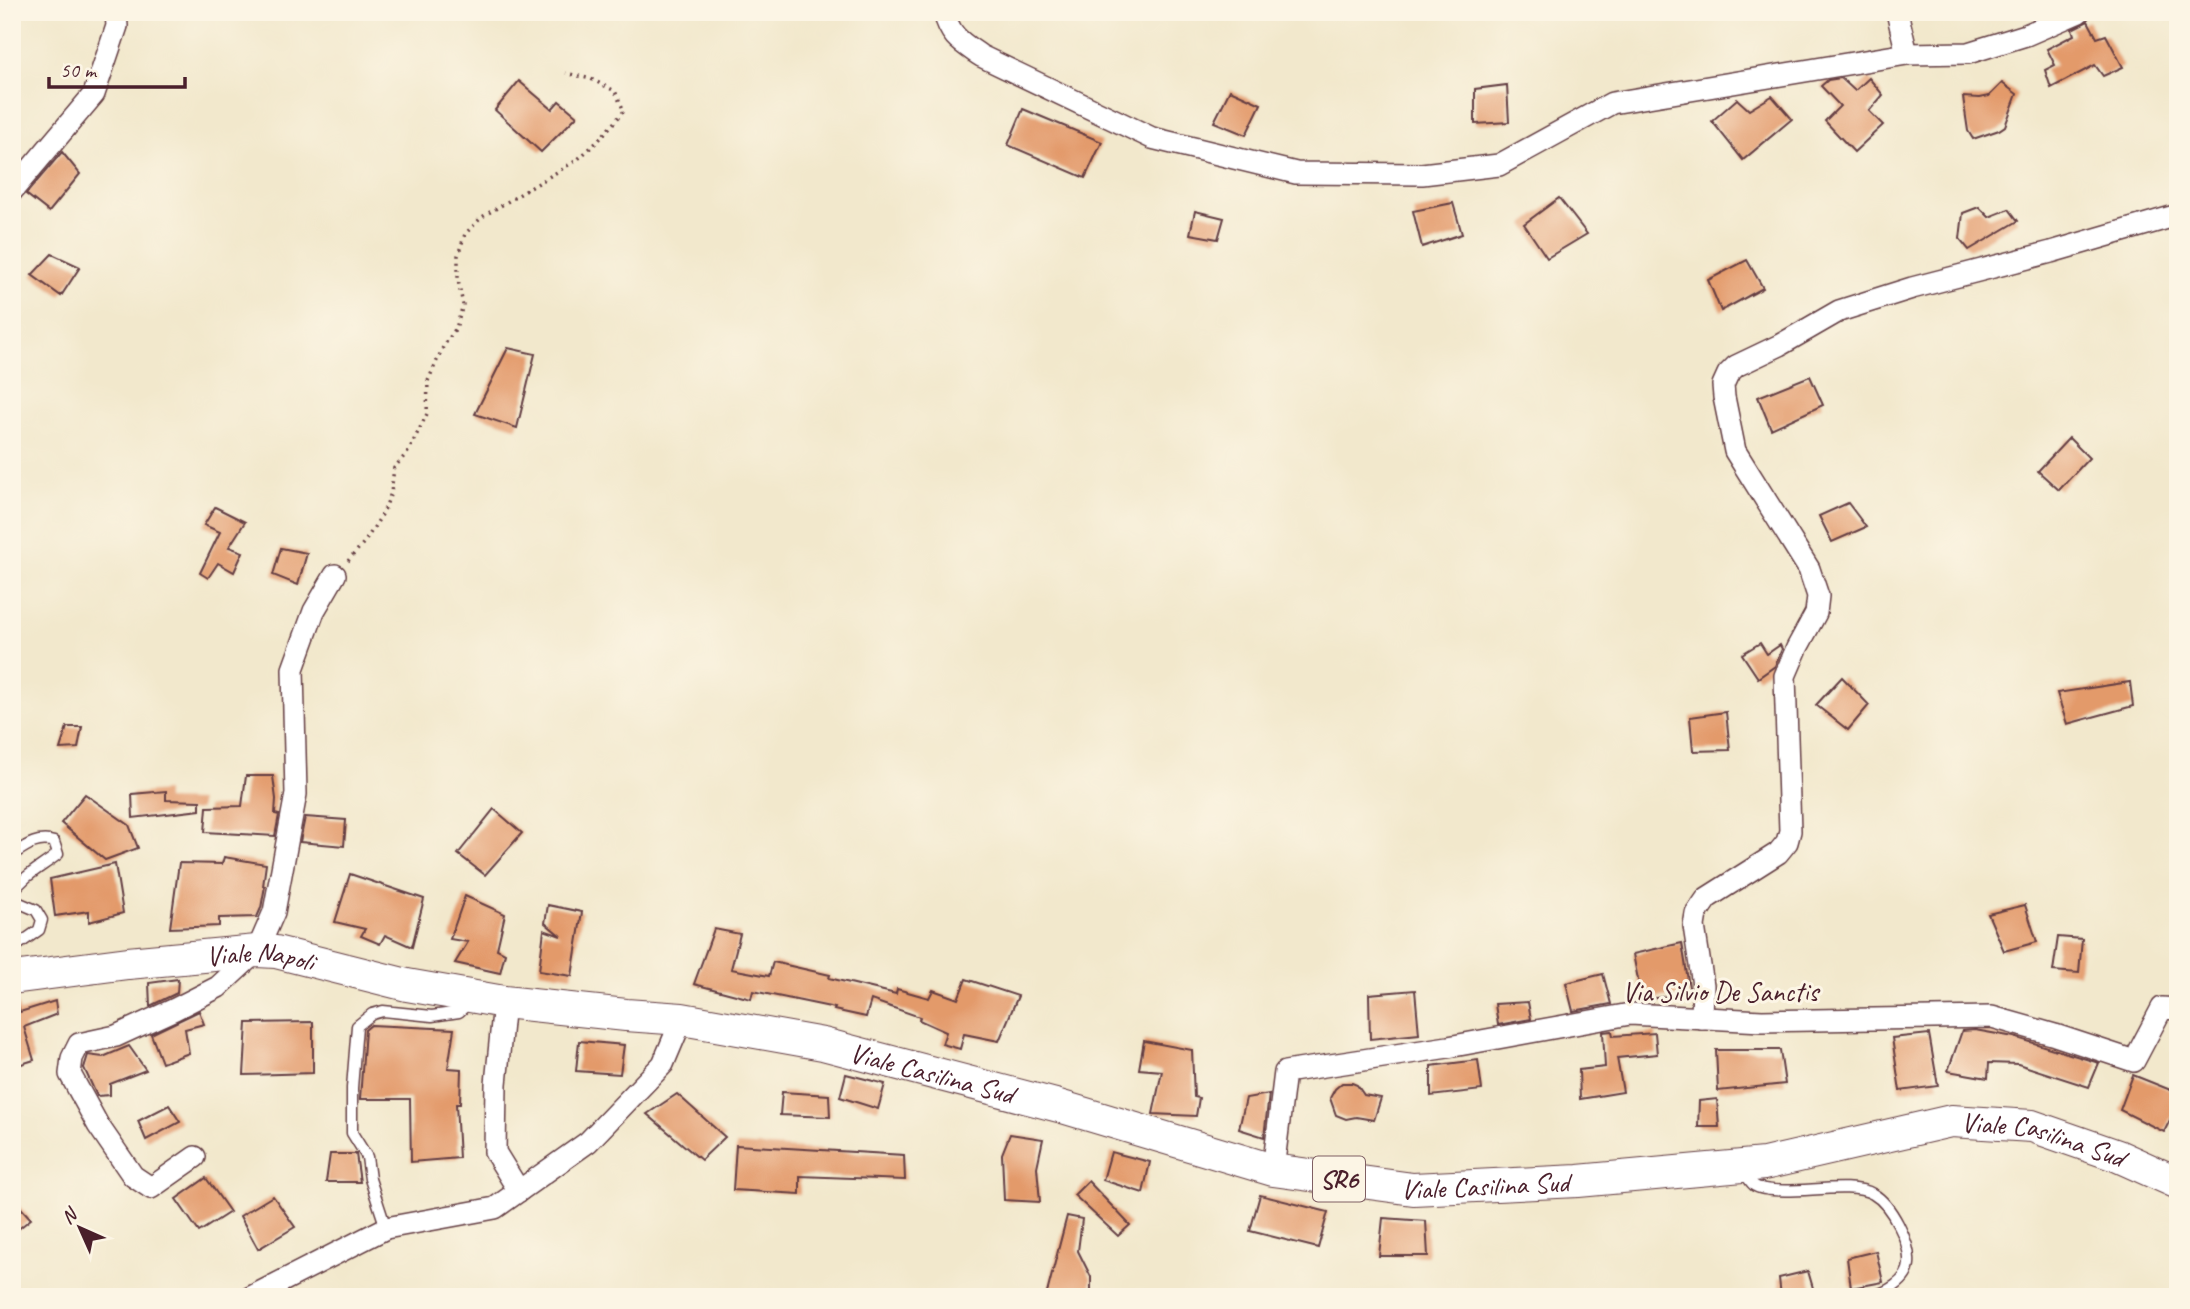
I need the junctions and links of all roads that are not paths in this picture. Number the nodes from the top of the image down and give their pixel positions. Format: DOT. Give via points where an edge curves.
graph roads {
  1 [pos="116,12"];
  2 [pos="944,12"];
  3 [pos="1897,12"];
  4 [pos="2079,12"];
  5 [pos="1907,54"];
  6 [pos="12,191"];
  7 [pos="2178,215"];
  8 [pos="335,575"];
  9 [pos="12,855"];
  10 [pos="12,894"];
  11 [pos="12,949"];
  12 [pos="257,951"];
  13 [pos="12,978"];
  14 [pos="490,1000"];
  15 [pos="2178,1009"];
  16 [pos="1702,1018"];
  17 [pos="682,1019"];
  18 [pos="195,1157"];
  19 [pos="1748,1166"];
  20 [pos="1273,1170"];
  21 [pos="2178,1183"];
  22 [pos="519,1191"];
  23 [pos="386,1228"];
  24 [pos="251,1297"];
  25 [pos="1870,1297"];
  1 -- 6 [label="street" via="117,26 94,94"];
  2 -- 5 [label="street" via="957,39 981,55 1152,138 1296,173 1422,174 1499,165 1612,103"];
  3 -- 5 [label="street"];
  4 -- 5 [label="street" via="1968,53"];
  7 -- 16 [label="street" via="1839,311 1735,366 1728,374 1724,397 1735,451 1808,569 1818,596 1816,613 1785,676 1787,842 1778,853 1707,898 1696,914"];
  8 -- 12 [label="street" via="314,611 293,669 296,794 274,912"];
  9 -- 10 [label="lane" via="44,839 54,842 58,854 30,873"];
  10 -- 11 [label="lane" via="15,901 36,910 42,920 39,930"];
  12 -- 13 [label="main road, Viale Napoli"];
  12 -- 14 [label="main road, Viale Napoli"];
  12 -- 18 [label="street" via="218,987 141,1026 79,1044 72,1058 70,1074 133,1176 151,1188"];
  14 -- 17 [label="main road, Viale Casilina Sud / SR6"];
  14 -- 22 [label="street" via="495,1152"];
  14 -- 23 [label="lane" via="432,1016 383,1011 357,1026 352,1133 367,1157"];
  15 -- 16 [label="street, Via Silvio De Sanctis" via="2162,1008 2134,1061 1992,1017"];
  16 -- 20 [label="street, Via Silvio De Sanctis" via="1630,1014 1285,1072"];
  17 -- 20 [label="main road, Viale Casilina Sud / SR6" via="823,1044 1059,1106"];
  17 -- 22 [label="street" via="663,1064 588,1142"];
  19 -- 20 [label="main road, Viale Casilina Sud / SR6" via="1412,1189"];
  19 -- 21 [label="main road, Viale Casilina Sud / SR6" via="1951,1121 2032,1126"];
  19 -- 25 [label="lane" via="1748,1178 1755,1187 1778,1192 1858,1188 1886,1206 1899,1225 1909,1265 1891,1289"];
  22 -- 23 [label="street" via="495,1208"];
  23 -- 24 [label="street"];
}
